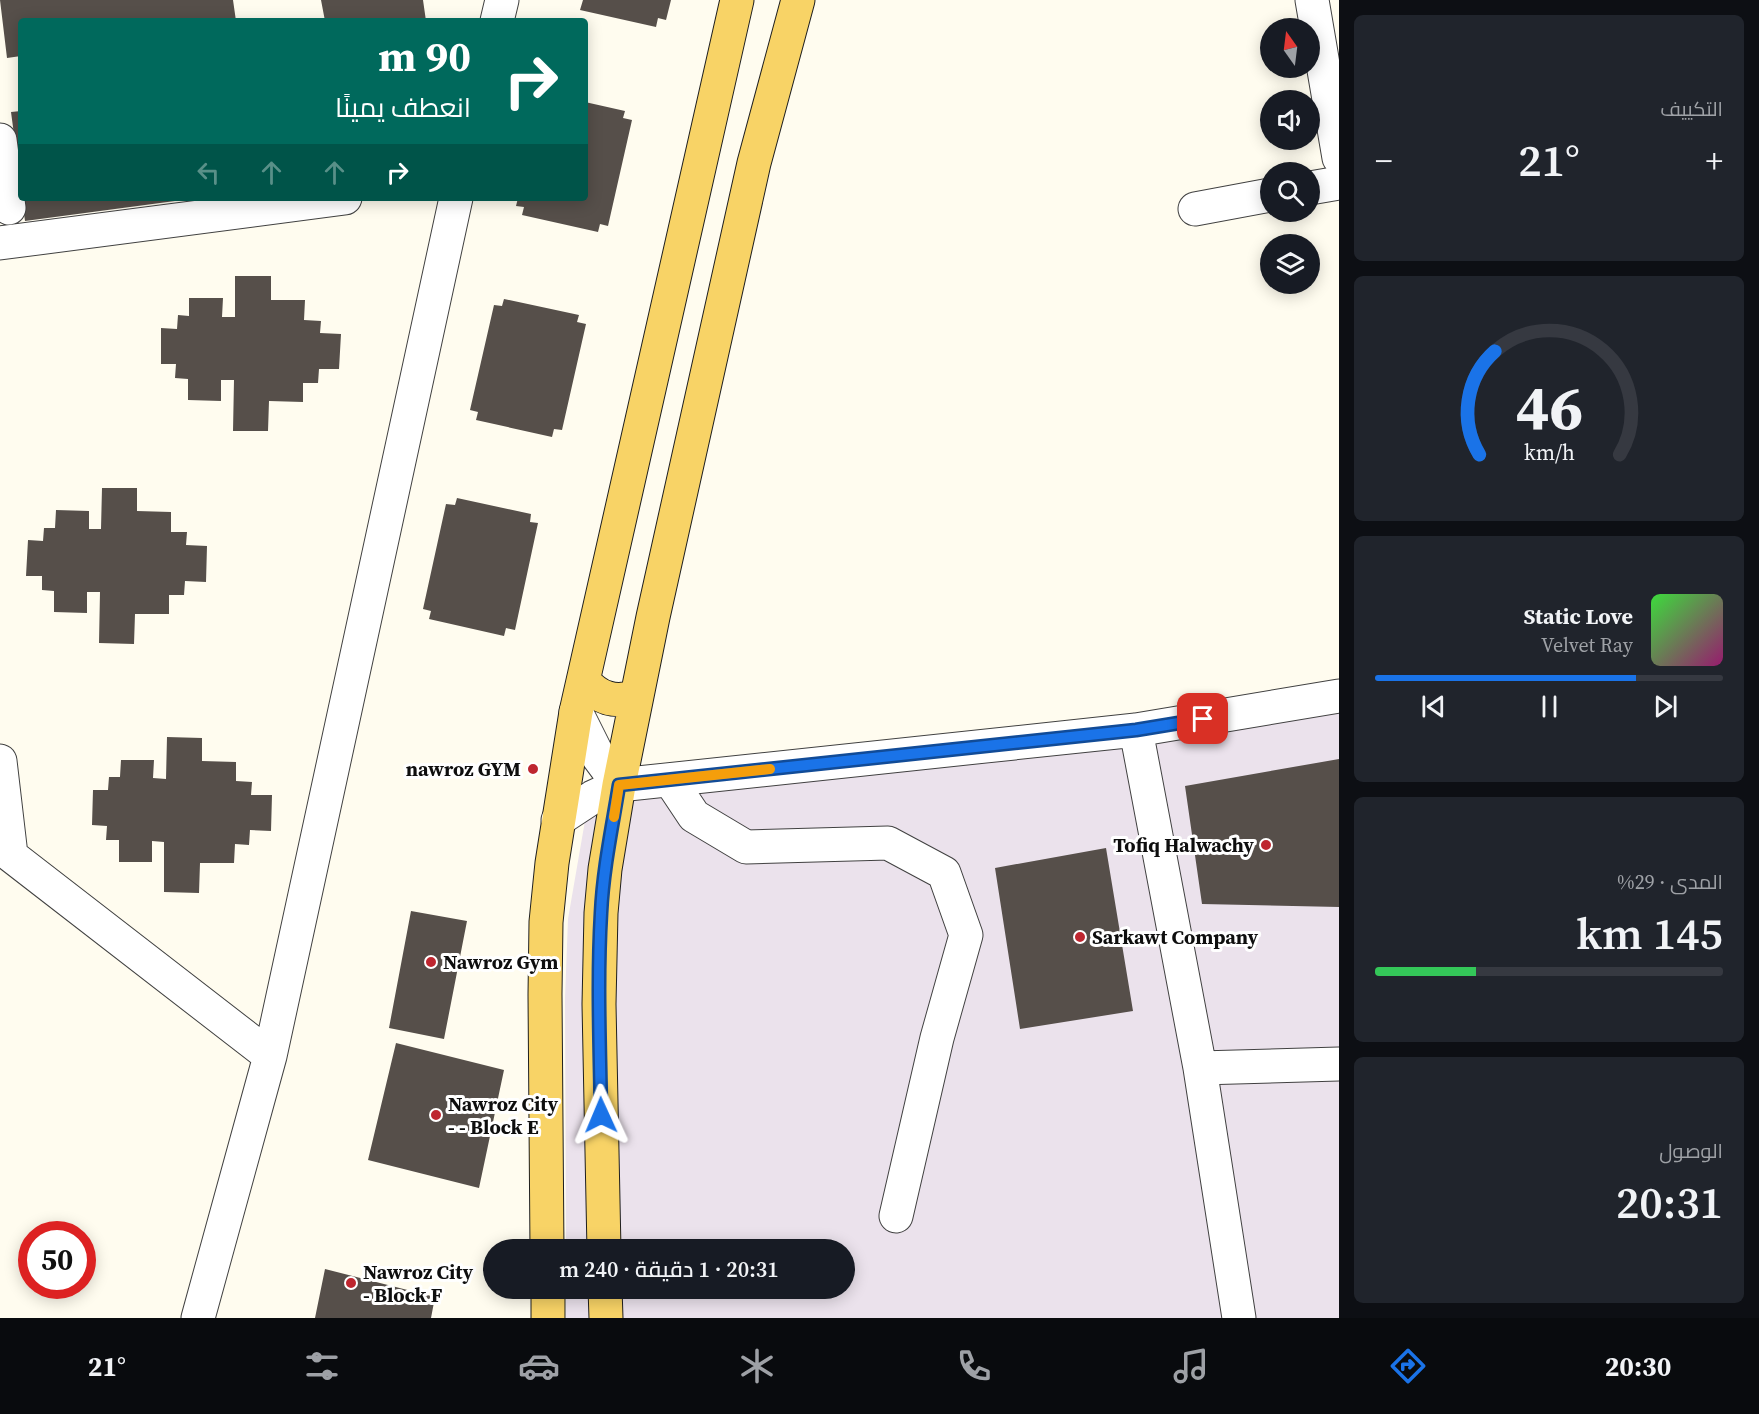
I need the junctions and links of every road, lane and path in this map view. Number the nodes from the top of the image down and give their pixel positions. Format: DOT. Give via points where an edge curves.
graph roads {
  1 [pos="502,0"];
  2 [pos="737,0"];
  3 [pos="798,0"];
  4 [pos="1312,0"];
  5 [pos="498,18"];
  6 [pos="0,140"];
  7 [pos="1339,158"];
  8 [pos="1339,183"];
  9 [pos="1320,186"];
  10 [pos="1260,197"];
  11 [pos="322,201"];
  12 [pos="455,201"];
  13 [pos="9,208"];
  14 [pos="1195,209"];
  15 [pos="0,243"];
  16 [pos="584,681"];
  17 [pos="637,696"];
  18 [pos="1339,696"];
  19 [pos="576,712"];
  20 [pos="1136,730"];
  21 [pos="0,761"];
  22 [pos="670,780"];
  23 [pos="619,785"];
  24 [pos="2,803"];
  25 [pos="558,820"];
  26 [pos="5,851"];
  27 [pos="552,863"];
  28 [pos="605,869"];
  29 [pos="270,1056"];
  30 [pos="1339,1064"];
  31 [pos="1200,1068"];
  32 [pos="896,1216"];
  33 [pos="547,1239"];
  34 [pos="604,1239"];
  35 [pos="548,1299"];
  36 [pos="605,1299"];
  37 [pos="198,1318"];
  38 [pos="548,1318"];
  39 [pos="606,1318"];
  40 [pos="1239,1318"];
  1 -- 5 [label="street"];
  2 -- 16 [label="main road"];
  3 -- 17 [label="main road" via="752,174"];
  4 -- 7 [label="street"];
  6 -- 13 [label="street"];
  8 -- 9 [label="street"];
  10 -- 14 [label="street"];
  11 -- 15 [label="street"];
  12 -- 29 [label="street"];
  16 -- 17 [label="main road" via="607,699"];
  16 -- 19 [label="main road"];
  17 -- 23 [label="main road"];
  18 -- 20 [label="street"];
  19 -- 23 [label="street" via="598,758"];
  19 -- 25 [label="main road"];
  20 -- 22 [label="street"];
  20 -- 31 [label="street"];
  21 -- 24 [label="street"];
  22 -- 23 [label="street"];
  22 -- 32 [label="street" via="694,816 746,847 888,843 944,873 966,935 937,1038"];
  23 -- 25 [label="street"];
  23 -- 28 [label="main road"];
  24 -- 26 [label="street"];
  25 -- 27 [label="main road"];
  26 -- 29 [label="street"];
  27 -- 28 [label="main road" via="579,857"];
  27 -- 33 [label="main road" via="545,994"];
  28 -- 34 [label="main road" via="599,1004"];
  29 -- 37 [label="street"];
  30 -- 31 [label="street"];
  31 -- 40 [label="street"];
  35 -- 38 [label="main road"];
  36 -- 39 [label="main road"];
}
